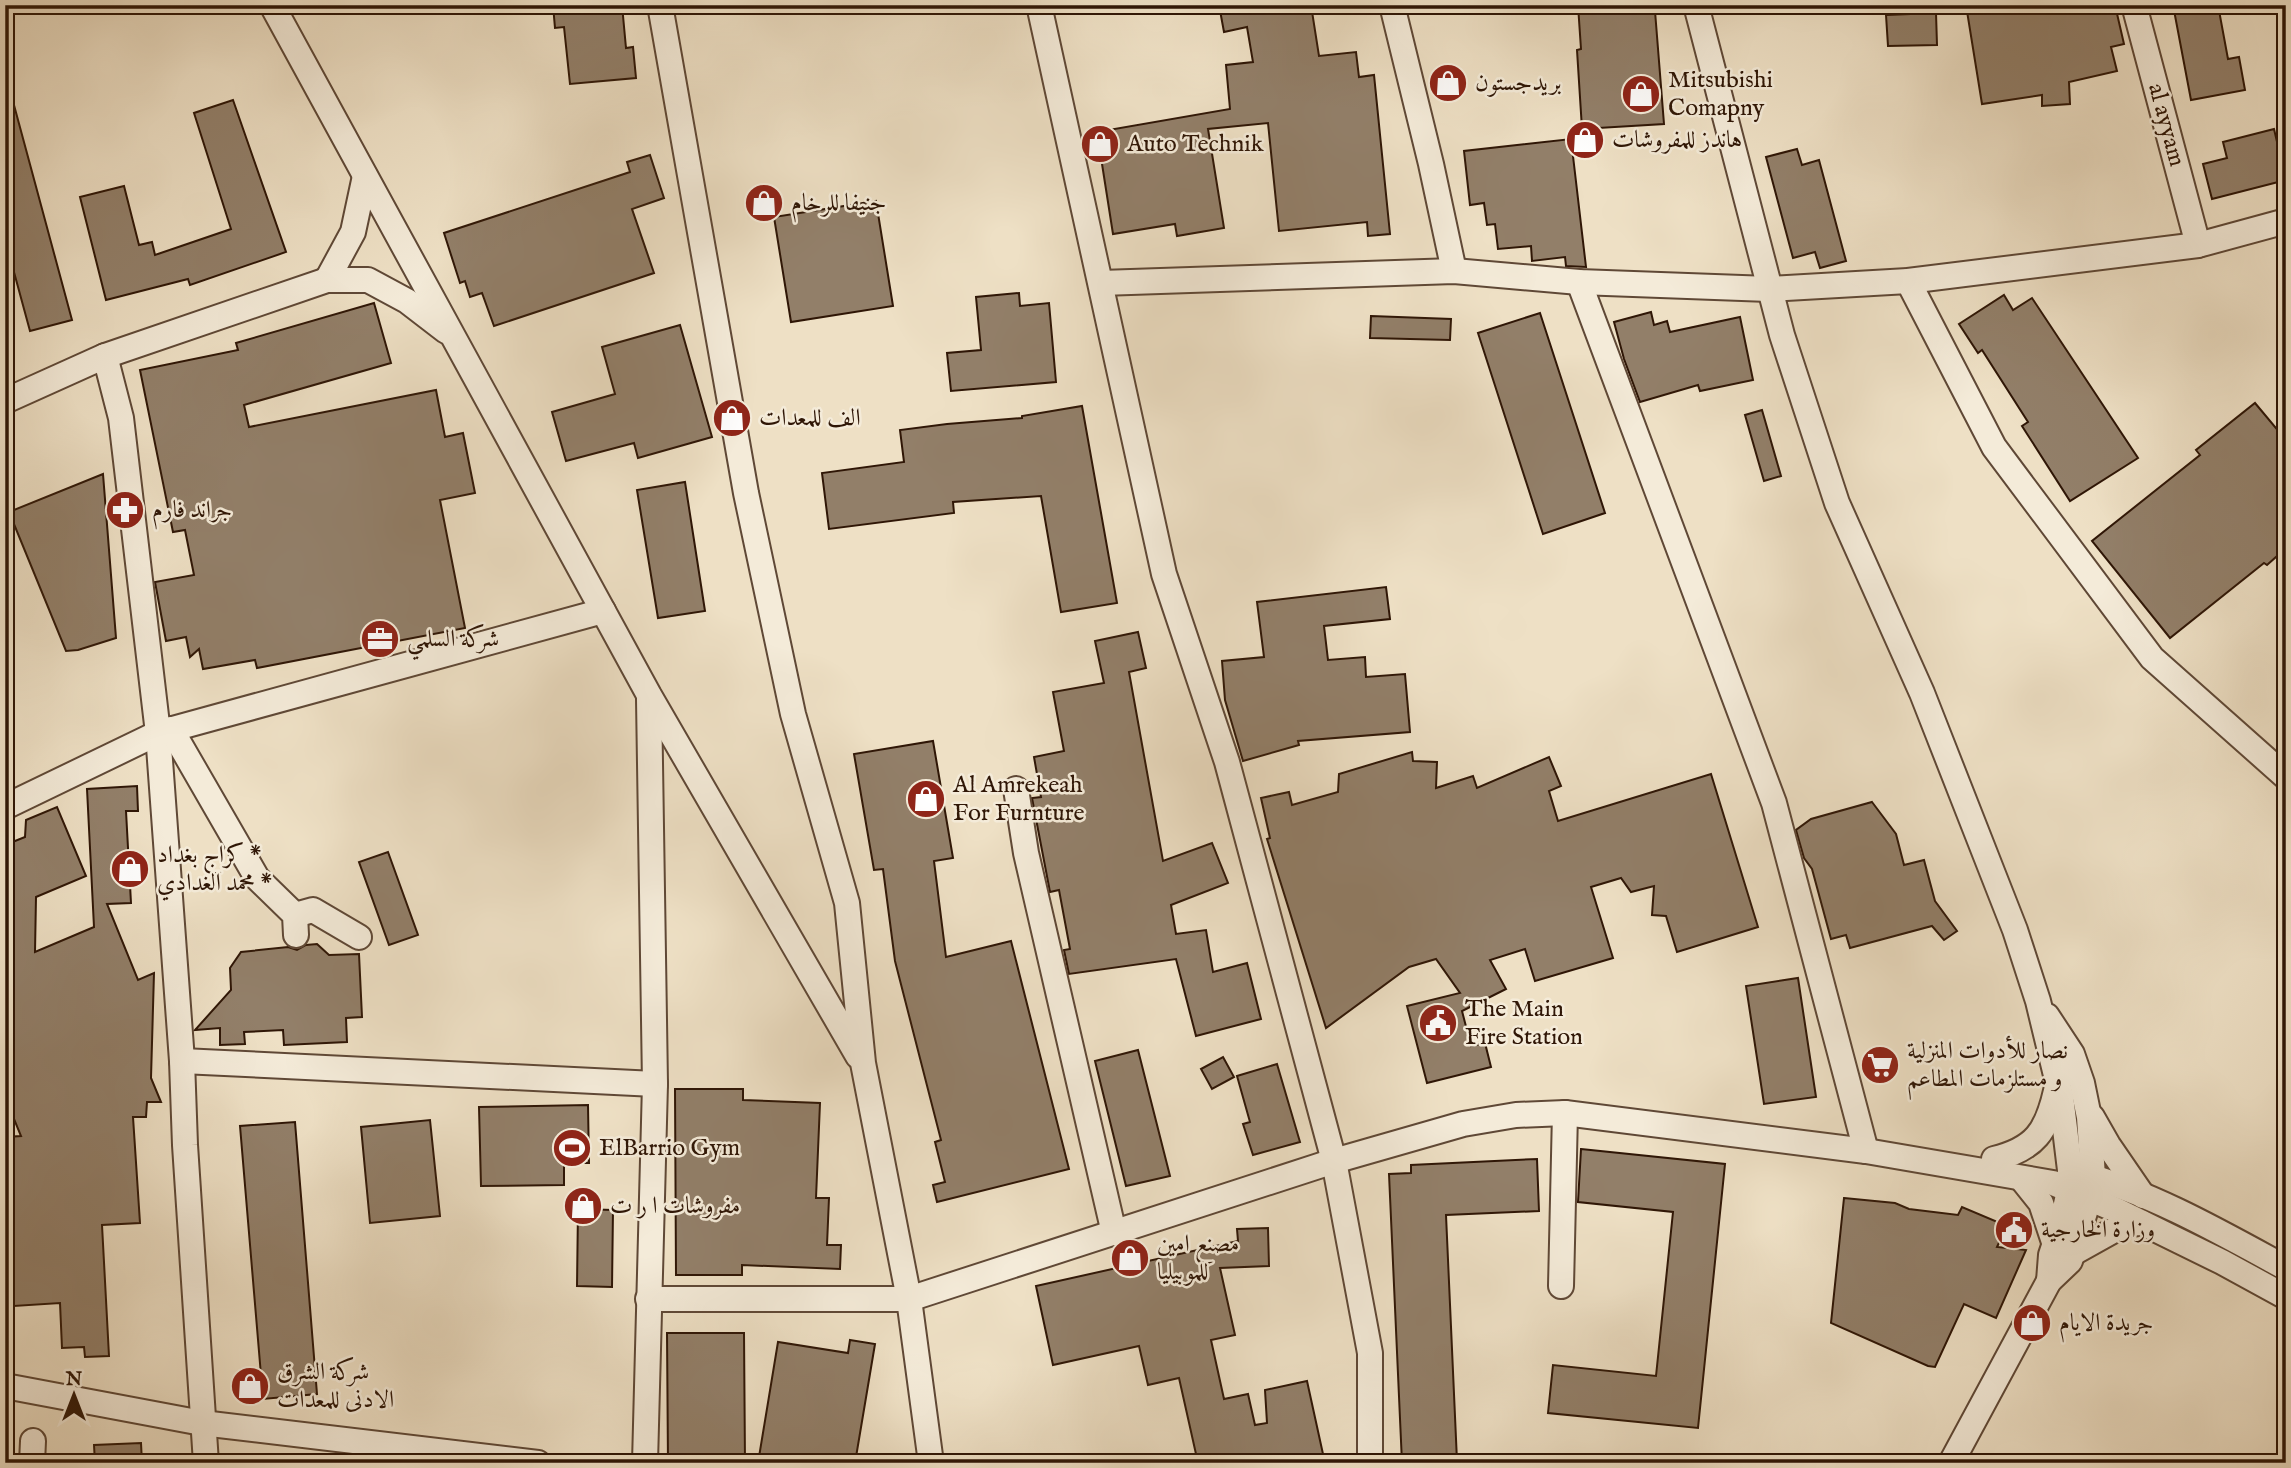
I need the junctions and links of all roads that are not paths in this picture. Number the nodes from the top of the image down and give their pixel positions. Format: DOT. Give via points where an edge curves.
graph roads {
  1 [pos="272,5"];
  2 [pos="660,5"];
  3 [pos="1039,5"];
  4 [pos="1392,5"];
  5 [pos="1696,5"];
  6 [pos="2134,5"];
  7 [pos="365,176"];
  8 [pos="2286,221"];
  9 [pos="2198,245"];
  10 [pos="1454,271"];
  11 [pos="327,279"];
  12 [pos="1908,281"];
  13 [pos="1579,282"];
  14 [pos="1101,283"];
  15 [pos="1769,289"];
  16 [pos="453,337"];
  17 [pos="105,356"];
  18 [pos="5,401"];
  19 [pos="603,611"];
  20 [pos="649,695"];
  21 [pos="165,731"];
  22 [pos="2286,777"];
  23 [pos="1016,789"];
  24 [pos="5,807"];
  25 [pos="359,937"];
  26 [pos="2038,1001"];
  27 [pos="182,1061"];
  28 [pos="863,1063"];
  29 [pos="654,1084"];
  30 [pos="2057,1084"];
  31 [pos="2086,1101"];
  32 [pos="1565,1113"];
  33 [pos="1866,1151"];
  34 [pos="1994,1159"];
  35 [pos="1334,1161"];
  36 [pos="2021,1178"];
  37 [pos="2080,1184"];
  38 [pos="2143,1196"];
  39 [pos="2142,1223"];
  40 [pos="1114,1233"];
  41 [pos="2064,1249"];
  42 [pos="2286,1268"];
  43 [pos="1561,1286"];
  44 [pos="2286,1297"];
  45 [pos="648,1299"];
  46 [pos="909,1299"];
  47 [pos="5,1385"];
  48 [pos="202,1423"];
  49 [pos="347,1451"];
  50 [pos="206,1463"];
  51 [pos="538,1463"];
  52 [pos="645,1463"];
  53 [pos="931,1463"];
  54 [pos="1370,1463"];
  55 [pos="1951,1463"];
  1 -- 7 [label="street"];
  2 -- 28 [label="street" via="746,493 793,714 847,904"];
  3 -- 14 [label="street"];
  4 -- 10 [label="street"];
  5 -- 15 [label="street"];
  6 -- 9 [label="street, al ayyam"];
  7 -- 11 [label="street" via="353,232"];
  7 -- 16 [label="street"];
  8 -- 9 [label="street"];
  9 -- 12 [label="street"];
  10 -- 13 [label="street"];
  10 -- 14 [label="street"];
  11 -- 16 [label="street" via="368,280 407,301"];
  11 -- 17 [label="street"];
  12 -- 15 [label="street"];
  12 -- 22 [label="street" via="1994,447 2152,658"];
  13 -- 15 [label="street"];
  13 -- 33 [label="street" via="1774,803"];
  14 -- 35 [label="street" via="1164,575 1227,762"];
  15 -- 26 [label="street" via="1837,503 1922,692"];
  16 -- 19 [label="street"];
  17 -- 18 [label="street"];
  17 -- 21 [label="street" via="121,418"];
  19 -- 20 [label="street"];
  19 -- 21 [label="street"];
  20 -- 28 [label="street"];
  20 -- 29 [label="street"];
  21 -- 24 [label="street"];
  21 -- 25 [label="street" via="257,878 295,925 313,910"];
  21 -- 27 [label="street"];
  23 -- 40 [label="street" via="1026,853"];
  26 -- 30 [label="street"];
  26 -- 31 [label="street" via="2071,1054"];
  27 -- 29 [label="street"];
  27 -- 48 [label="street"];
  28 -- 46 [label="street"];
  29 -- 45 [label="street"];
  30 -- 34 [label="street" via="2041,1132 2023,1150"];
  30 -- 37 [label="street"];
  31 -- 37 [label="street"];
  31 -- 38 [label="street" via="2108,1145"];
  32 -- 33 [label="street"];
  32 -- 35 [label="street" via="1463,1124"];
  32 -- 43 [label="street"];
  33 -- 34 [label="street"];
  33 -- 36 [label="street"];
  34 -- 37 [label="street"];
  35 -- 40 [label="street"];
  35 -- 54 [label="street" via="1370,1353"];
  36 -- 37 [label="street"];
  36 -- 41 [label="street" via="2041,1203"];
  37 -- 38 [label="street"];
  37 -- 39 [label="street"];
  37 -- 41 [label="street"];
  38 -- 42 [label="street"];
  39 -- 41 [label="street" via="2125,1224"];
  39 -- 44 [label="street"];
  40 -- 46 [label="street"];
  41 -- 55 [label="street" via="2070,1261 2049,1281"];
  45 -- 46 [label="street"];
  45 -- 52 [label="street"];
  46 -- 53 [label="street"];
  47 -- 48 [label="street"];
  48 -- 49 [label="street"];
  48 -- 50 [label="street"];
  49 -- 51 [label="street"];
}
